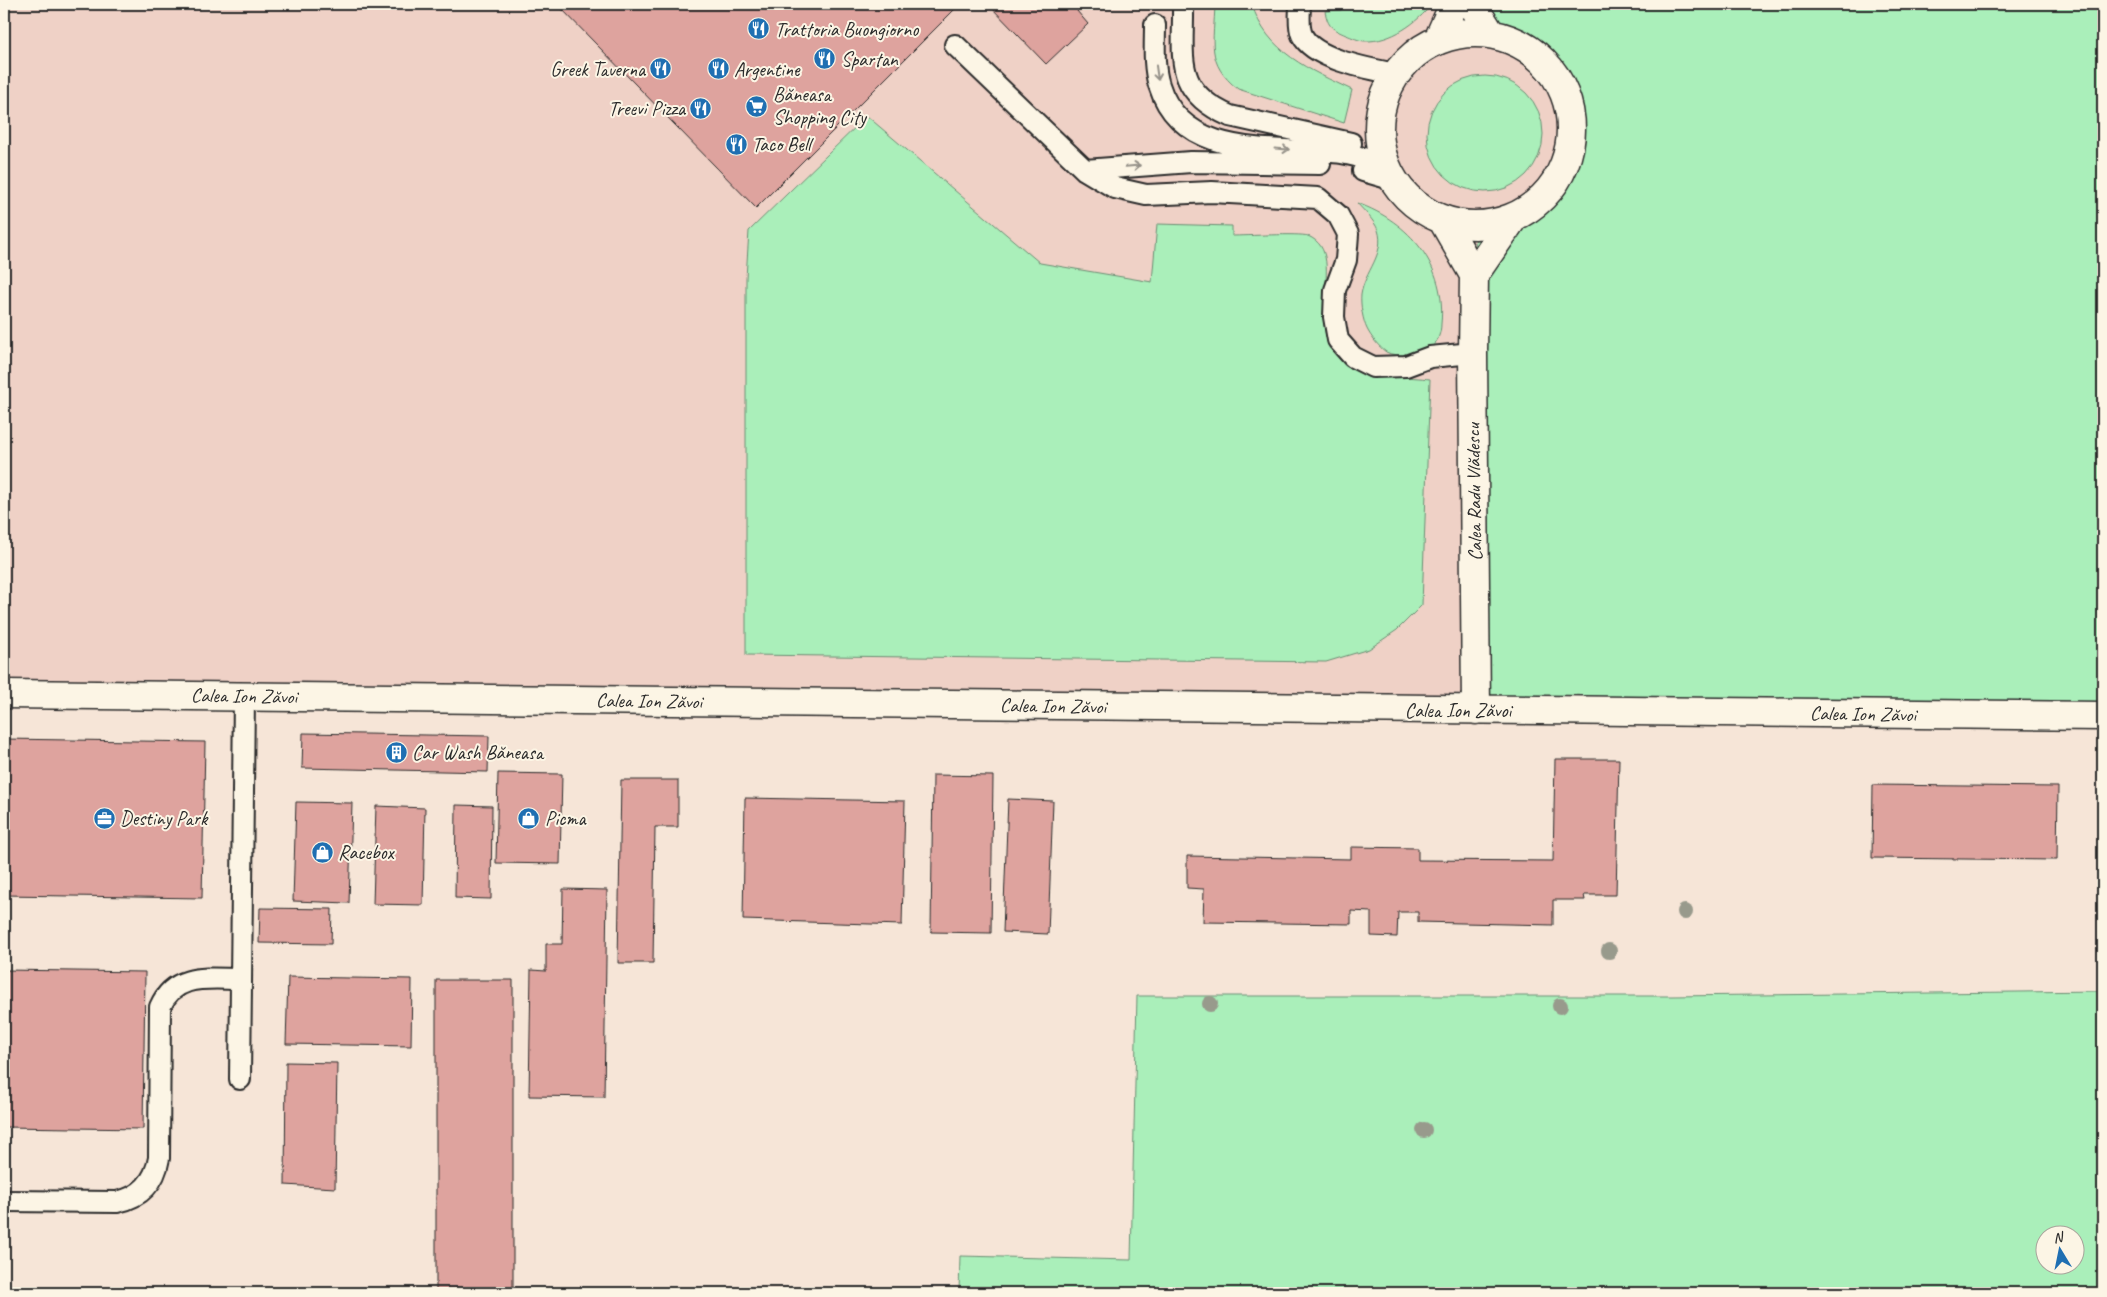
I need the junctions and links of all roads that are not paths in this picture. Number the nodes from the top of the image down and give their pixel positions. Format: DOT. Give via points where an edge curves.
graph roads {
  1 [pos="1183,4"];
  2 [pos="1300,4"];
  3 [pos="1454,4"];
  4 [pos="1472,4"];
  5 [pos="1155,24"];
  6 [pos="1492,34"];
  7 [pos="1438,40"];
  8 [pos="955,44"];
  9 [pos="1396,74"];
  10 [pos="1387,165"];
  11 [pos="1084,170"];
  12 [pos="1514,217"];
  13 [pos="1442,219"];
  14 [pos="1474,275"];
  15 [pos="1473,352"];
  16 [pos="4,694"];
  17 [pos="244,696"];
  18 [pos="1476,710"];
  19 [pos="2103,716"];
  20 [pos="241,979"];
  21 [pos="240,1079"];
  22 [pos="4,1201"];
  1 -- 10 [label="lane" via="1186,77 1190,86 1215,109"];
  2 -- 9 [label="lane" via="1301,33 1314,48 1366,68"];
  3 -- 7 [label="street"];
  4 -- 6 [label="street"];
  5 -- 10 [label="lane, one-way" via="1154,56 1159,84 1167,104 1179,120 1197,133 1219,143 1342,153"];
  6 -- 7 [label="street" via="1464,34"];
  6 -- 12 [label="street" via="1523,45 1551,69 1568,103 1571,121 1571,139 1560,174 1543,197"];
  7 -- 9 [label="street" via="1415,54"];
  8 -- 11 [label="lane"];
  9 -- 10 [label="street" via="1384,98 1379,124"];
  11 -- 10 [label="lane, one-way" via="1191,162"];
  10 -- 13 [label="street" via="1407,197"];
  11 -- 15 [label="lane" via="1115,188 1146,196 1212,192 1318,198 1338,215 1348,234 1346,260 1335,290 1334,317 1338,340 1353,357 1373,367 1406,366 1430,357"];
  12 -- 13 [label="street" via="1476,225"];
  12 -- 14 [label="street"];
  13 -- 14 [label="street"];
  14 -- 15 [label="street, Calea Radu Vlădescu"];
  15 -- 18 [label="street, Calea Radu Vlădescu"];
  16 -- 17 [label="street, Calea Ion Zăvoi"];
  17 -- 18 [label="street, Calea Ion Zăvoi"];
  17 -- 20 [label="lane"];
  18 -- 19 [label="street, Calea Ion Zăvoi"];
  20 -- 21 [label="lane"];
  20 -- 22 [label="lane" via="196,979 172,988 164,997 160,1007 159,1158 157,1171 140,1193 117,1202"];
}
